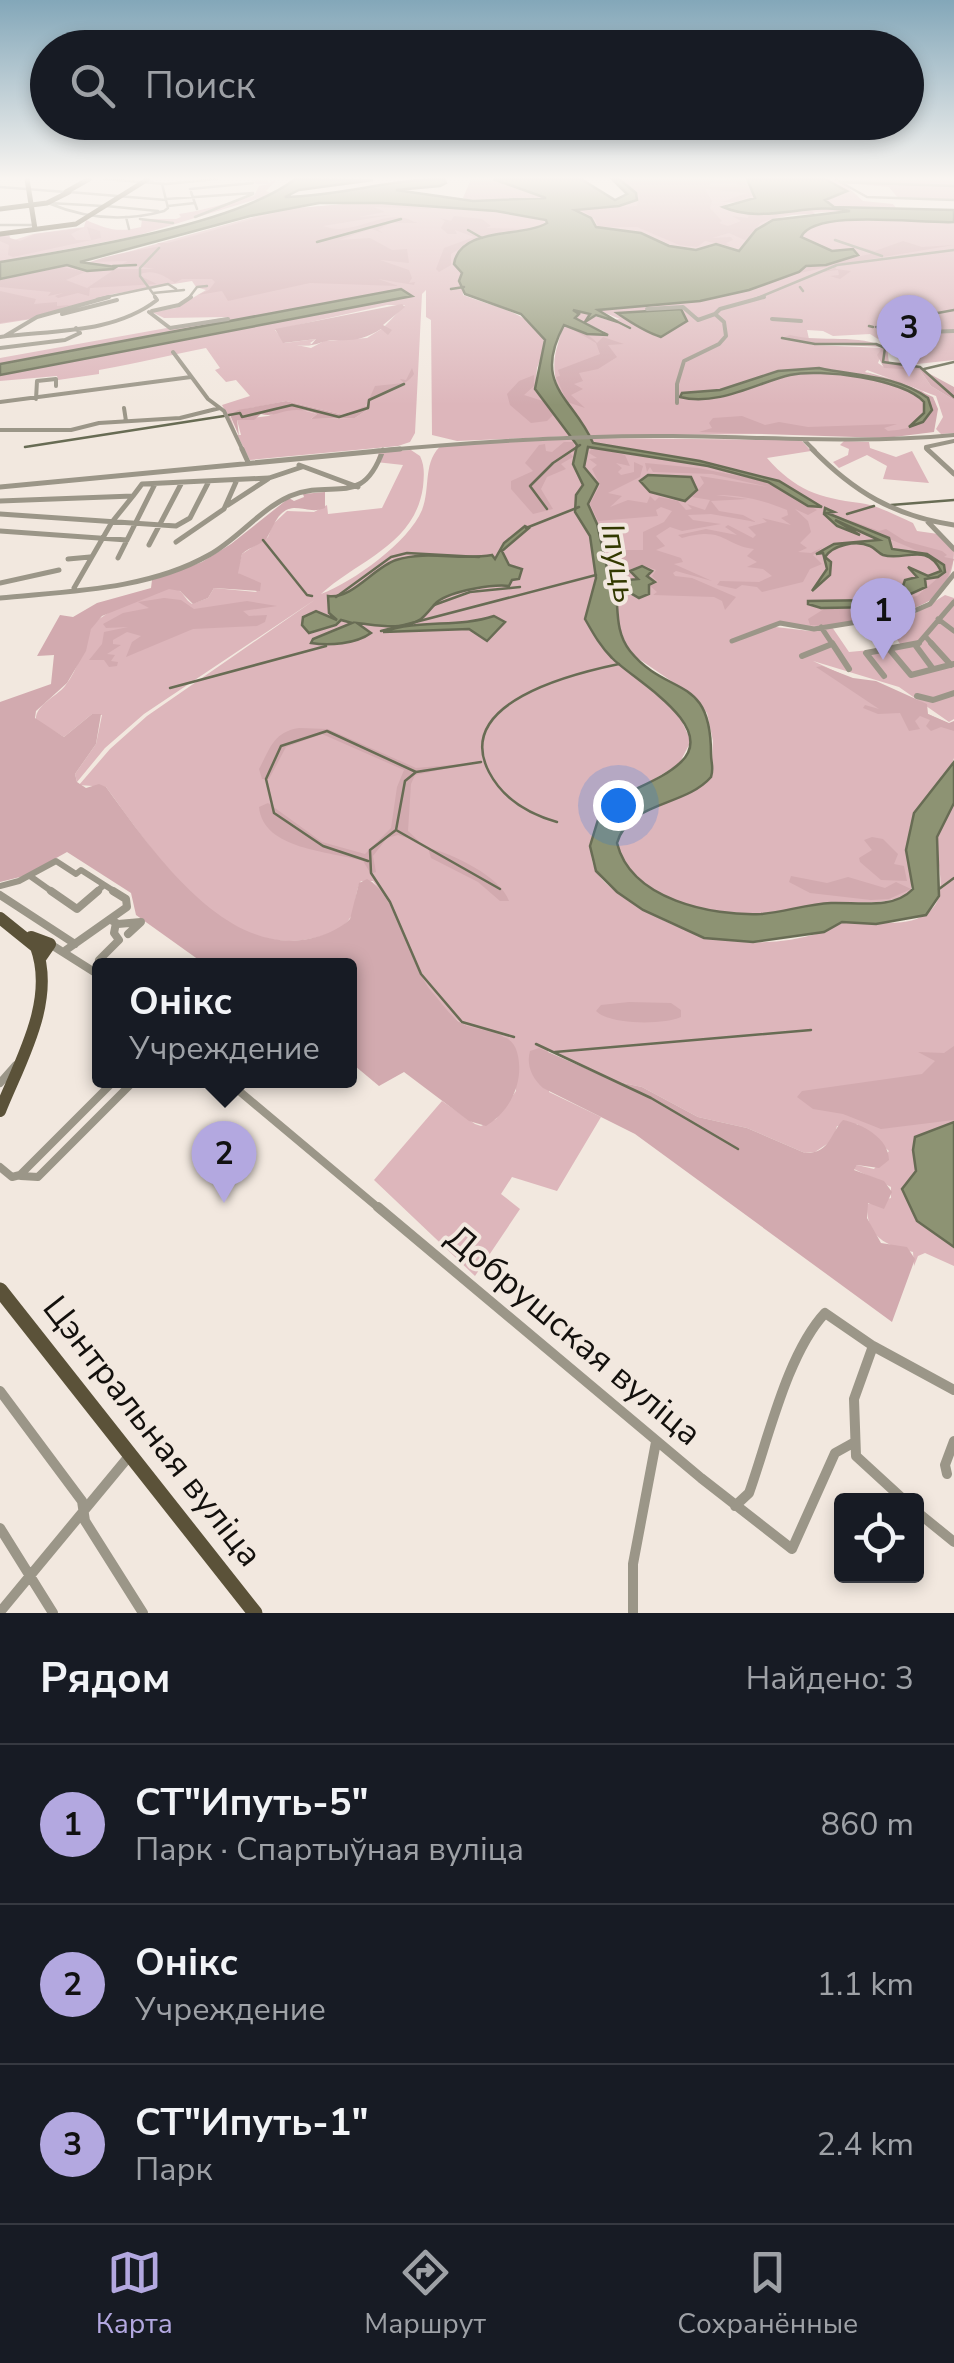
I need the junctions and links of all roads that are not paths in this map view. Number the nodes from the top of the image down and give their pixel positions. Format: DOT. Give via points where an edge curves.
graph roads {
  1 [pos="152,254"];
  2 [pos="875,254"];
  3 [pos="911,254"];
  4 [pos="883,257"];
  5 [pos="845,264"];
  6 [pos="857,268"];
  7 [pos="818,272"];
  8 [pos="830,276"];
  9 [pos="206,286"];
  10 [pos="151,290"];
  11 [pos="184,290"];
  12 [pos="117,300"];
  13 [pos="647,309"];
  14 [pos="146,311"];
  15 [pos="61,312"];
  16 [pos="715,314"];
  17 [pos="228,319"];
  18 [pos="772,319"];
  19 [pos="801,320"];
  20 [pos="16,326"];
  21 [pos="75,327"];
  22 [pos="0,329"];
  23 [pos="62,329"];
  24 [pos="954,331"];
  25 [pos="2,336"];
  26 [pos="881,338"];
  27 [pos="0,348"];
  28 [pos="173,352"];
  29 [pos="191,377"];
  30 [pos="56,386"];
  31 [pos="36,399"];
  32 [pos="677,403"];
  33 [pos="1,404"];
  34 [pos="124,408"];
  35 [pos="220,408"];
  36 [pos="126,421"];
  37 [pos="0,430"];
  38 [pos="937,438"];
  39 [pos="954,438"];
  40 [pos="804,440"];
  41 [pos="944,442"];
  42 [pos="382,450"];
  43 [pos="954,450"];
  44 [pos="248,462"];
  45 [pos="302,467"];
  46 [pos="953,472"];
  47 [pos="269,478"];
  48 [pos="236,481"];
  49 [pos="208,483"];
  50 [pos="142,484"];
  51 [pos="155,484"];
  52 [pos="179,484"];
  53 [pos="359,487"];
  54 [pos="0,489"];
  55 [pos="134,496"];
  56 [pos="0,502"];
  57 [pos="227,505"];
  58 [pos="0,514"];
  59 [pos="112,522"];
  60 [pos="928,522"];
  61 [pos="135,524"];
  62 [pos="954,525"];
  63 [pos="162,526"];
  64 [pos="0,531"];
  65 [pos="103,538"];
  66 [pos="126,540"];
  67 [pos="176,542"];
  68 [pos="149,544"];
  69 [pos="954,549"];
  70 [pos="90,557"];
  71 [pos="118,558"];
  72 [pos="68,559"];
  73 [pos="59,570"];
  74 [pos="954,574"];
  75 [pos="0,583"];
  76 [pos="946,587"];
  77 [pos="74,588"];
  78 [pos="0,598"];
  79 [pos="953,602"];
  80 [pos="938,619"];
  81 [pos="822,628"];
  82 [pos="954,631"];
  83 [pos="924,636"];
  84 [pos="732,641"];
  85 [pos="832,644"];
  86 [pos="916,646"];
  87 [pos="890,650"];
  88 [pos="802,656"];
  89 [pos="952,664"];
  90 [pos="849,669"];
  91 [pos="933,670"];
  92 [pos="884,676"];
  93 [pos="954,694"];
  94 [pos="917,696"];
  95 [pos="30,876"];
  96 [pos="104,885"];
  97 [pos="0,886"];
  98 [pos="0,895"];
  99 [pos="0,918"];
  100 [pos="113,921"];
  101 [pos="22,932"];
  102 [pos="128,934"];
  103 [pos="50,944"];
  104 [pos="75,944"];
  105 [pos="66,950"];
  106 [pos="38,952"];
  107 [pos="101,958"];
  108 [pos="92,970"];
  109 [pos="20,1060"];
  110 [pos="0,1082"];
  111 [pos="107,1088"];
  112 [pos="127,1088"];
  113 [pos="236,1088"];
  114 [pos="0,1111"];
  115 [pos="0,1167"];
  116 [pos="20,1176"];
  117 [pos="0,1290"];
  118 [pos="874,1346"];
  119 [pos="954,1390"];
  120 [pos="0,1391"];
  121 [pos="656,1440"];
  122 [pos="954,1441"];
  123 [pos="853,1443"];
  124 [pos="131,1455"];
  125 [pos="946,1474"];
  126 [pos="896,1493"];
  127 [pos="735,1506"];
  128 [pos="84,1508"];
  129 [pos="924,1518"];
  130 [pos="0,1528"];
  131 [pos="954,1542"];
  132 [pos="31,1573"];
  133 [pos="0,1612"];
  134 [pos="54,1613"];
  135 [pos="143,1613"];
  136 [pos="256,1613"];
  137 [pos="632,1613"];
  1 -- 10 [label="street" via="140,268"];
  2 -- 4 [label="street"];
  3 -- 4 [label="street"];
  4 -- 5 [label="street"];
  5 -- 6 [label="street"];
  5 -- 7 [label="street"];
  7 -- 8 [label="street"];
  7 -- 16 [label="street"];
  9 -- 14 [label="street" via="176,308"];
  10 -- 11 [label="street"];
  10 -- 14 [label="street" via="157,302"];
  10 -- 15 [label="street"];
  12 -- 15 [label="street"];
  13 -- 16 [label="street" via="683,306 698,320"];
  14 -- 17 [label="street" via="170,328"];
  14 -- 21 [label="street"];
  15 -- 20 [label="street"];
  15 -- 23 [label="street"];
  16 -- 32 [label="street" via="726,336 684,360"];
  18 -- 19 [label="street"];
  20 -- 22 [label="street"];
  20 -- 25 [label="street"];
  21 -- 23 [label="street"];
  21 -- 27 [label="street" via="80,333 65,340"];
  23 -- 25 [label="street"];
  24 -- 26 [label="street"];
  28 -- 29 [label="street"];
  29 -- 31 [label="street"];
  29 -- 35 [label="street"];
  30 -- 31 [label="street" via="56,379 37,381"];
  31 -- 33 [label="street"];
  34 -- 36 [label="street"];
  35 -- 36 [label="street"];
  35 -- 44 [label="street"];
  36 -- 37 [label="street" via="71,430"];
  38 -- 39 [label="street"];
  38 -- 40 [label="street"];
  38 -- 41 [label="street"];
  39 -- 41 [label="street"];
  40 -- 42 [label="street" via="521,438"];
  40 -- 60 [label="street" via="865,498"];
  41 -- 43 [label="street"];
  41 -- 46 [label="street" via="926,448"];
  42 -- 44 [label="street"];
  42 -- 53 [label="street" via="376,476"];
  44 -- 54 [label="street"];
  45 -- 47 [label="street"];
  45 -- 52 [label="street" via="295,462 181,473"];
  45 -- 53 [label="street"];
  47 -- 48 [label="street"];
  47 -- 57 [label="street"];
  48 -- 49 [label="street"];
  48 -- 57 [label="street"];
  49 -- 52 [label="street"];
  49 -- 63 [label="street" via="190,518"];
  50 -- 51 [label="street"];
  50 -- 54 [label="street" via="144,476"];
  50 -- 55 [label="street"];
  51 -- 52 [label="street"];
  51 -- 61 [label="street"];
  52 -- 63 [label="street"];
  53 -- 77 [label="street" via="289,497 201,560 148,579"];
  55 -- 56 [label="street"];
  55 -- 59 [label="street"];
  57 -- 67 [label="street"];
  58 -- 59 [label="street"];
  59 -- 61 [label="street"];
  59 -- 65 [label="street"];
  60 -- 62 [label="street"];
  60 -- 69 [label="street"];
  61 -- 63 [label="street"];
  61 -- 66 [label="street"];
  63 -- 68 [label="street"];
  64 -- 65 [label="street"];
  65 -- 66 [label="street"];
  65 -- 70 [label="street"];
  66 -- 71 [label="street"];
  70 -- 72 [label="street"];
  70 -- 77 [label="street"];
  73 -- 75 [label="street"];
  74 -- 76 [label="street"];
  76 -- 79 [label="street"];
  76 -- 81 [label="street" via="907,614"];
  77 -- 78 [label="street"];
  79 -- 80 [label="street"];
  80 -- 82 [label="street"];
  80 -- 83 [label="street"];
  81 -- 84 [label="street" via="780,623"];
  81 -- 85 [label="street"];
  83 -- 86 [label="street"];
  83 -- 89 [label="street"];
  85 -- 88 [label="street"];
  85 -- 90 [label="street"];
  86 -- 87 [label="street"];
  86 -- 91 [label="street"];
  87 -- 91 [label="street" via="910,674"];
  87 -- 92 [label="street" via="866,653"];
  89 -- 91 [label="street"];
  93 -- 94 [label="street"];
  95 -- 96 [label="street" via="56,860"];
  95 -- 96 [label="street" via="76,909"];
  95 -- 97 [label="street"];
  96 -- 100 [label="street" via="128,906"];
  98 -- 104 [label="street"];
  99 -- 101 [label="main road"];
  100 -- 102 [label="street" via="141,922"];
  100 -- 104 [label="street"];
  100 -- 107 [label="street" via="119,940"];
  101 -- 103 [label="main road"];
  101 -- 106 [label="main road"];
  103 -- 105 [label="street"];
  103 -- 106 [label="main road"];
  104 -- 105 [label="street"];
  105 -- 108 [label="street"];
  106 -- 109 [label="main road" via="42,990"];
  109 -- 110 [label="street"];
  109 -- 114 [label="main road"];
  111 -- 116 [label="street"];
  112 -- 116 [label="street" via="38,1178"];
  113 -- 121 [label="street, Добрушская вуліца"];
  115 -- 116 [label="street"];
  117 -- 124 [label="main road, Цэнтральная вуліца"];
  118 -- 119 [label="street"];
  118 -- 123 [label="street" via="854,1399"];
  118 -- 127 [label="street" via="825,1313 814,1321 749,1493"];
  120 -- 128 [label="street"];
  121 -- 127 [label="street, Добрушская вуліца"];
  121 -- 137 [label="street" via="633,1564"];
  122 -- 125 [label="street"];
  123 -- 126 [label="street" via="866,1468"];
  123 -- 127 [label="street, Добрушская вуліца" via="834,1454 792,1548"];
  124 -- 128 [label="street"];
  124 -- 136 [label="main road, Цэнтральная вуліца"];
  128 -- 132 [label="street"];
  128 -- 135 [label="street" via="85,1522"];
  129 -- 131 [label="street"];
  130 -- 132 [label="street"];
  132 -- 133 [label="street"];
  132 -- 134 [label="street"];
}
